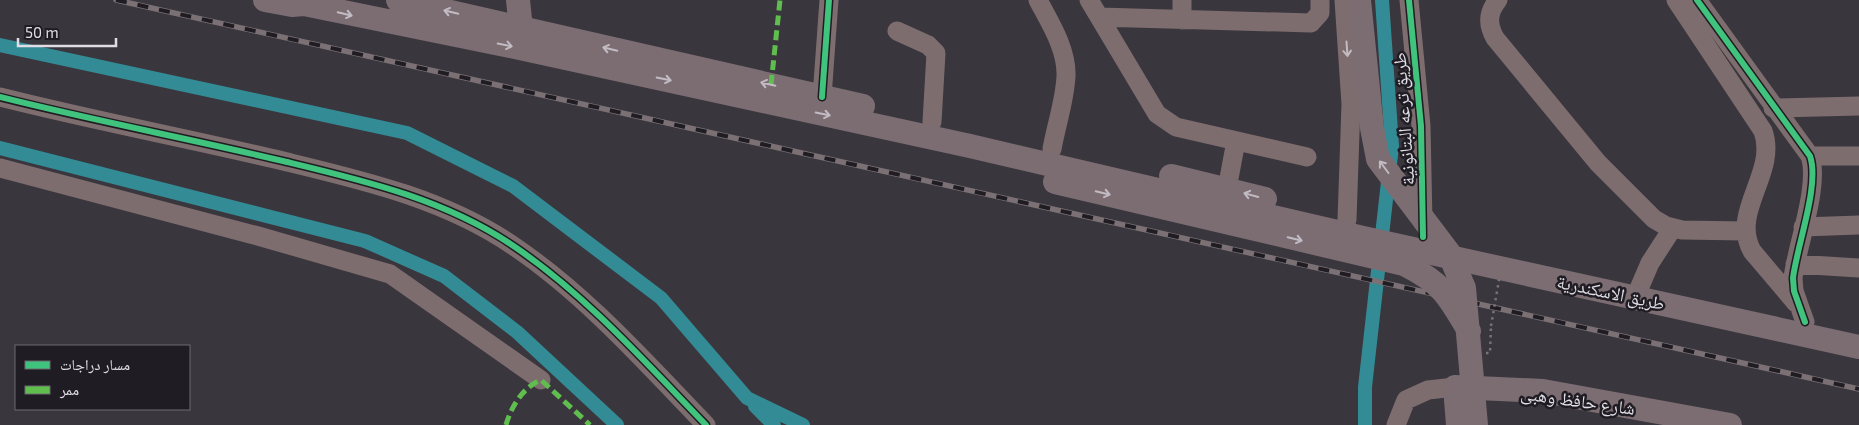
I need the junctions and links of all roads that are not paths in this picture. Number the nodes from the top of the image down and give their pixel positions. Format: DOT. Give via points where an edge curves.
graph roads {
  1 [pos="265,0"];
  2 [pos="401,0"];
  3 [pos="518,0"];
  4 [pos="829,0"];
  5 [pos="1038,0"];
  6 [pos="1089,0"];
  7 [pos="1182,0"];
  8 [pos="1320,0"];
  9 [pos="1344,0"];
  10 [pos="1359,0"];
  11 [pos="1409,0"];
  12 [pos="1498,0"];
  13 [pos="1676,0"];
  14 [pos="1697,0"];
  15 [pos="302,2"];
  16 [pos="1099,17"];
  17 [pos="1182,20"];
  18 [pos="521,29"];
  19 [pos="897,31"];
  20 [pos="0,97"];
  21 [pos="822,97"];
  22 [pos="1859,106"];
  23 [pos="1773,108"];
  24 [pos="932,122"];
  25 [pos="1236,141"];
  26 [pos="970,146"];
  27 [pos="1052,149"];
  28 [pos="1810,156"];
  29 [pos="1859,156"];
  30 [pos="1307,157"];
  31 [pos="0,168"];
  32 [pos="1227,189"];
  33 [pos="1859,225"];
  34 [pos="1803,227"];
  35 [pos="1359,228"];
  36 [pos="1672,229"];
  37 [pos="1745,231"];
  38 [pos="1423,237"];
  39 [pos="1399,238"];
  40 [pos="1795,264"];
  41 [pos="1859,268"];
  42 [pos="1638,291"];
  43 [pos="1813,323"];
  44 [pos="1480,329"];
  45 [pos="1859,334"];
  46 [pos="1859,347"];
  47 [pos="541,380"];
  48 [pos="1455,387"];
  49 [pos="1485,389"];
  50 [pos="706,425"];
  51 [pos="1396,425"];
  52 [pos="1458,425"];
  53 [pos="1476,425"];
  54 [pos="1487,425"];
  55 [pos="1730,425"];
  1 -- 15 [label="main road" via="292,5"];
  18 -- 2 [label="main road, one-way"];
  3 -- 18 [label="main road"];
  4 -- 21 [label="street"];
  5 -- 27 [label="street" via="1065,63 1066,76"];
  6 -- 16 [label="street"];
  7 -- 17 [label="street"];
  8 -- 17 [label="street" via="1320,13 1311,23"];
  9 -- 35 [label="street, one-way"];
  44 -- 10 [label="main road, one-way, bridge" via="1449,253 1378,159"];
  11 -- 38 [label="street, طريق ترعه البتانونية" via="1421,126"];
  12 -- 36 [label="street" via="1489,20 1495,38 1619,186 1654,219"];
  13 -- 37 [label="street" via="1766,138 1765,165"];
  14 -- 23 [label="street"];
  15 -- 26 [label="main road, one-way"];
  16 -- 17 [label="street"];
  16 -- 25 [label="street" via="1163,120 1176,128"];
  21 -- 18 [label="main road, one-way"];
  19 -- 24 [label="street" via="936,53"];
  20 -- 50 [label="street" via="334,173 386,187 454,213 515,246 551,273 604,320"];
  21 -- 24 [label="main road"];
  22 -- 23 [label="street"];
  23 -- 28 [label="street"];
  24 -- 27 [label="main road"];
  25 -- 30 [label="street"];
  25 -- 32 [label="street"];
  26 -- 35 [label="main road"];
  26 -- 44 [label="main road, one-way, bridge" via="1001,166 1055,182 1404,264 1430,277"];
  27 -- 32 [label="main road"];
  28 -- 29 [label="street"];
  28 -- 34 [label="street" via="1812,184"];
  31 -- 47 [label="street" via="390,274"];
  35 -- 32 [label="main road, one-way"];
  33 -- 34 [label="street"];
  34 -- 40 [label="street"];
  35 -- 39 [label="main road, طريق الاسكندرية"];
  36 -- 37 [label="street"];
  36 -- 42 [label="street" via="1656,251"];
  37 -- 43 [label="street" via="1752,251"];
  38 -- 39 [label="main road, طريق الاسكندرية"];
  38 -- 42 [label="main road, طريق الاسكندرية"];
  39 -- 42 [label="main road, طريق الاسكندرية"];
  40 -- 41 [label="street"];
  40 -- 43 [label="street" via="1794,291"];
  42 -- 43 [label="main road, طريق الاسكندرية"];
  43 -- 45 [label="main road, طريق الاسكندرية"];
  43 -- 46 [label="main road, طريق الاسكندرية"];
  44 -- 53 [label="main road, bridge"];
  48 -- 49 [label="main road, شارع حافظ وهبى"];
  48 -- 51 [label="street" via="1428,390 1406,400"];
  48 -- 52 [label="main road"];
  49 -- 54 [label="main road"];
  49 -- 55 [label="main road, شارع حافظ وهبى" via="1543,391"];
}
